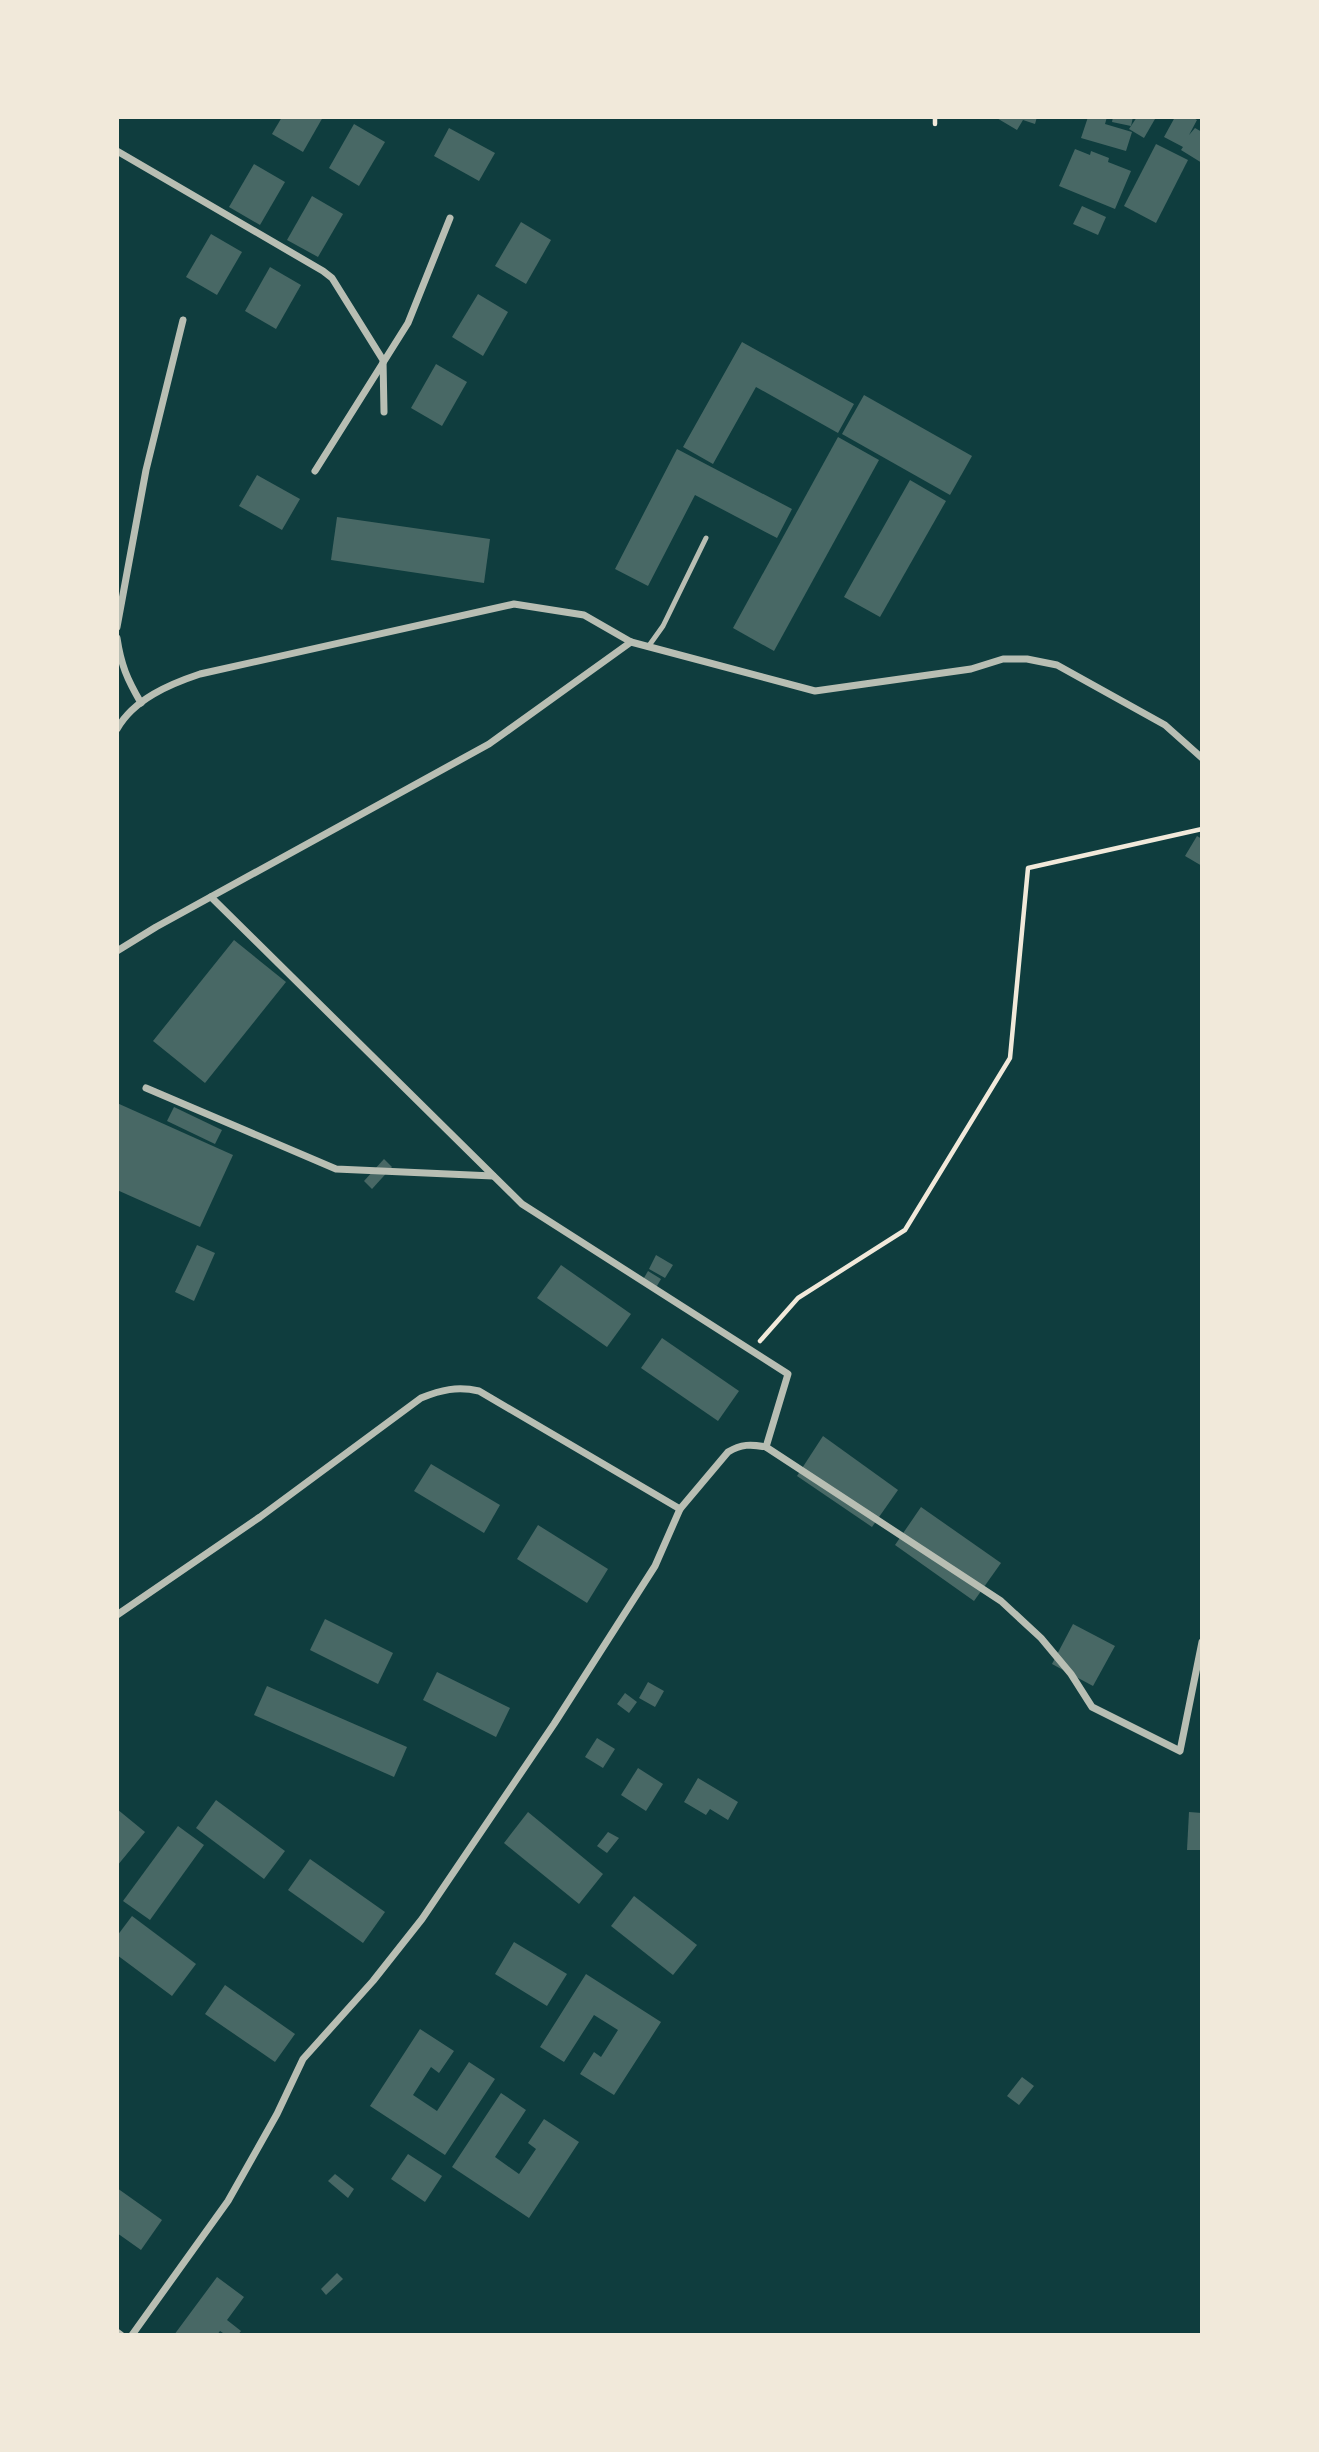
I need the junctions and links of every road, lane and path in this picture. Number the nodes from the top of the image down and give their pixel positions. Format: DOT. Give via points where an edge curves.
graph roads {
  1 [pos="935,117"];
  2 [pos="936,124"];
  3 [pos="117,151"];
  4 [pos="450,218"];
  5 [pos="183,320"];
  6 [pos="383,360"];
  7 [pos="384,412"];
  8 [pos="315,471"];
  9 [pos="706,538"];
  10 [pos="117,627"];
  11 [pos="117,638"];
  12 [pos="631,642"];
  13 [pos="648,647"];
  14 [pos="141,703"];
  15 [pos="117,729"];
  16 [pos="1202,758"];
  17 [pos="1202,829"];
  18 [pos="211,897"];
  19 [pos="117,951"];
  20 [pos="146,1088"];
  21 [pos="494,1176"];
  22 [pos="752,1350"];
  23 [pos="766,1447"];
  24 [pos="680,1509"];
  25 [pos="117,1615"];
  26 [pos="1202,1642"];
  27 [pos="132,2335"];
  1 -- 2 [label="path"];
  3 -- 6 [label="street" via="323,271 338,286"];
  4 -- 6 [label="street" via="415,309"];
  5 -- 10 [label="street" via="146,470"];
  6 -- 7 [label="street"];
  6 -- 8 [label="street"];
  9 -- 13 [label="lane"];
  11 -- 14 [label="street" via="126,678"];
  12 -- 13 [label="street"];
  12 -- 14 [label="street" via="584,615 514,604 200,674 170,684"];
  12 -- 18 [label="street" via="489,744"];
  13 -- 16 [label="street" via="815,691 971,669 1003,659 1058,665 1165,725"];
  14 -- 15 [label="street"];
  17 -- 22 [label="path" via="1028,868 1010,1058 905,1230 798,1298"];
  18 -- 19 [label="street"];
  18 -- 21 [label="street"];
  20 -- 21 [label="street" via="337,1169"];
  21 -- 22 [label="street" via="522,1203"];
  22 -- 23 [label="street" via="788,1374"];
  23 -- 24 [label="street" via="750,1444 728,1452"];
  23 -- 26 [label="street" via="1001,1601 1041,1638 1092,1707 1180,1751"];
  24 -- 25 [label="street" via="479,1391 445,1388 421,1398"];
  24 -- 27 [label="street" via="655,1566 554,1724 422,1920 303,2059 228,2201"];
}
